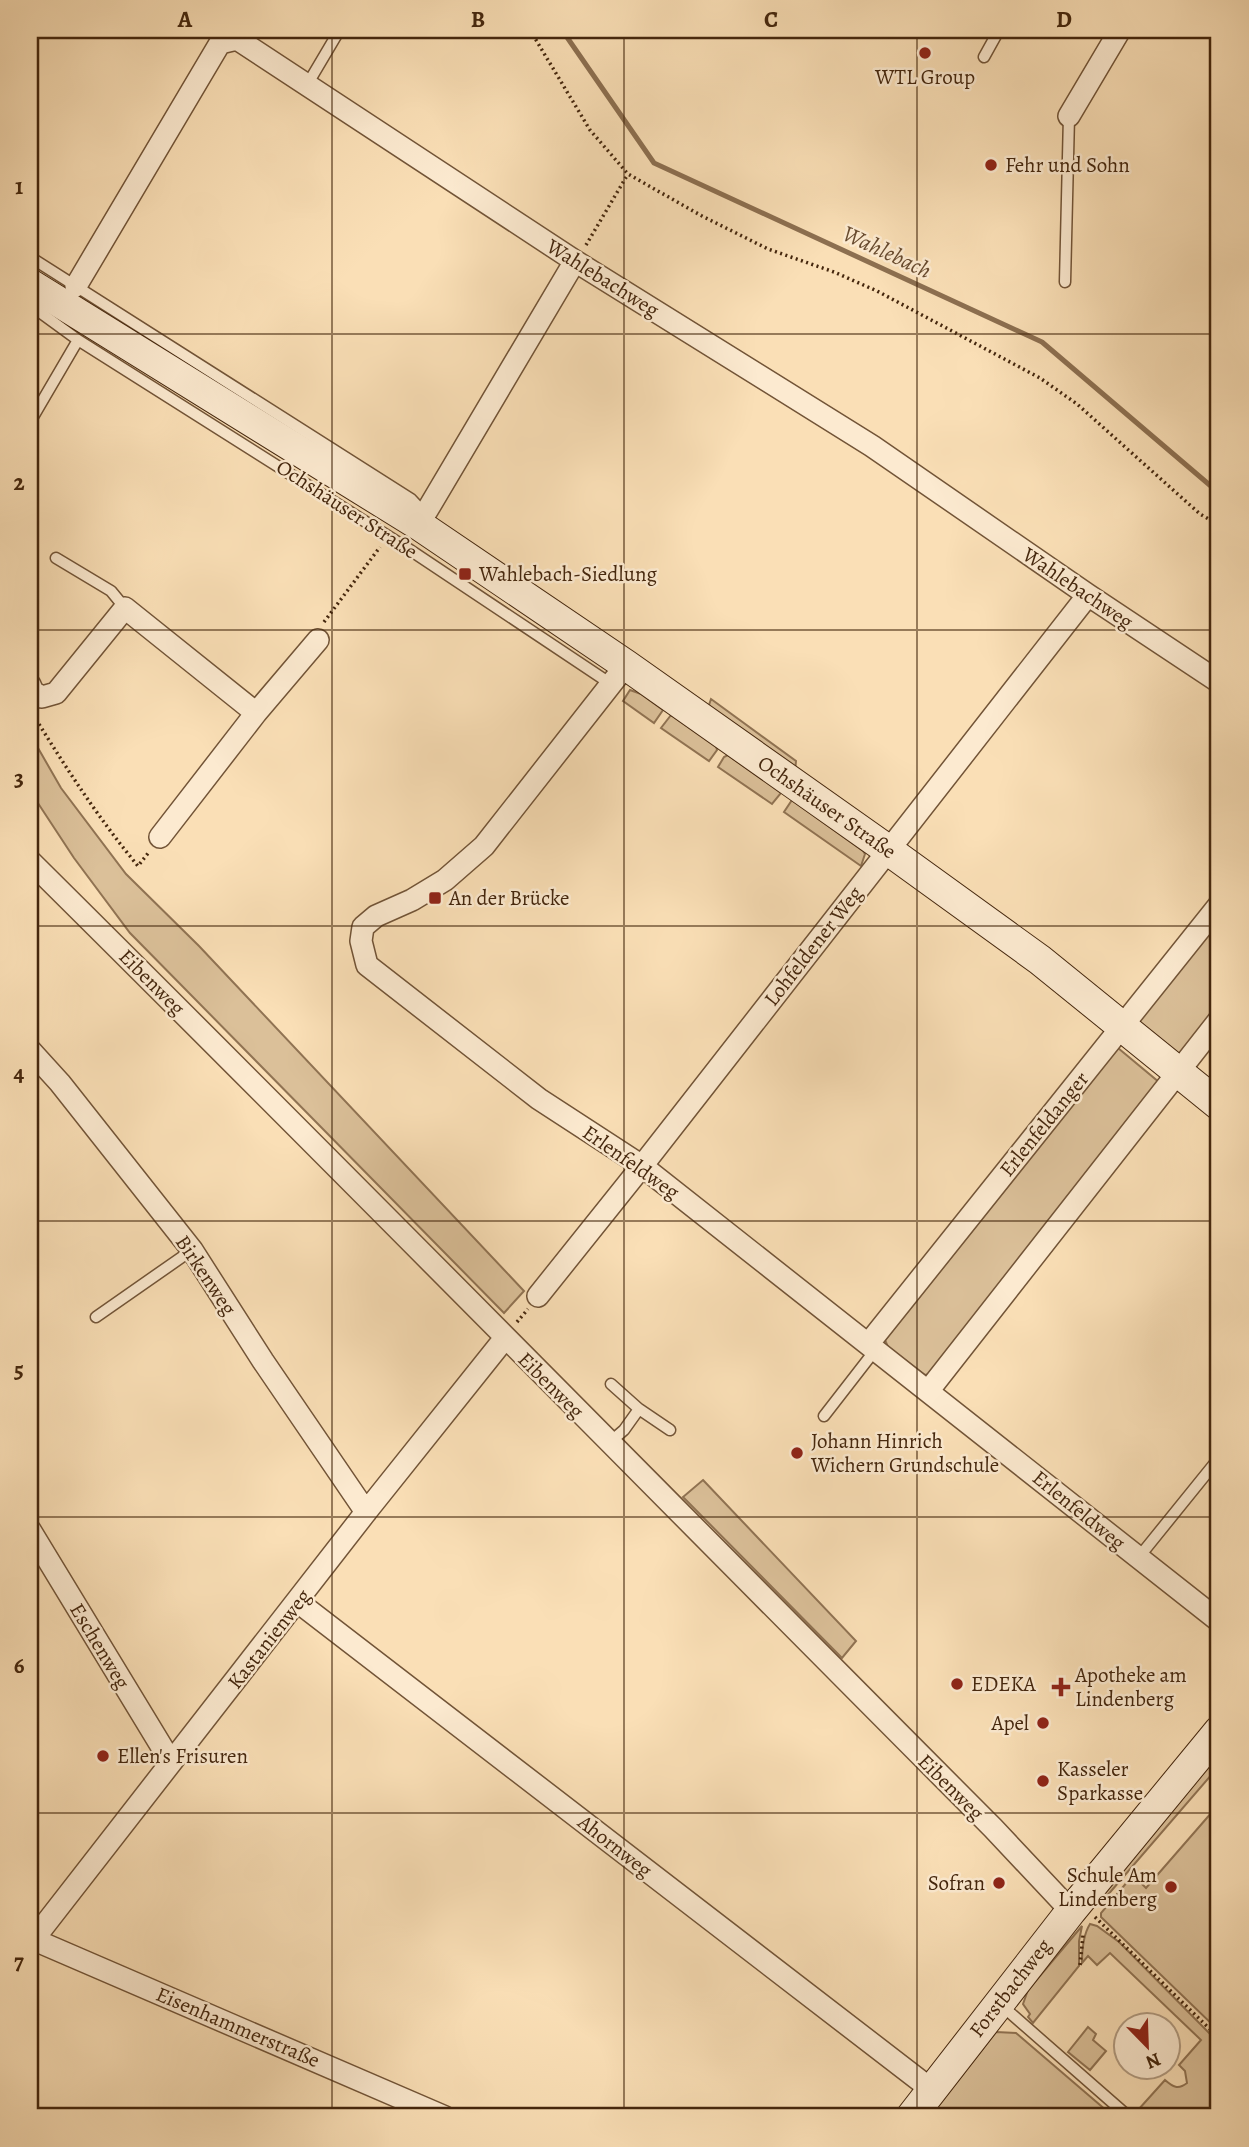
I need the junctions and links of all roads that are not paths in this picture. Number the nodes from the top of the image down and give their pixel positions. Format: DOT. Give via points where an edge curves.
graph roads {
  1 [pos="999,30"];
  2 [pos="1120,30"];
  3 [pos="336,36"];
  4 [pos="984,57"];
  5 [pos="307,85"];
  6 [pos="1069,116"];
  7 [pos="30,257"];
  8 [pos="576,261"];
  9 [pos="1065,282"];
  10 [pos="30,284"];
  11 [pos="76,286"];
  12 [pos="30,305"];
  13 [pos="78,341"];
  14 [pos="30,422"];
  15 [pos="423,521"];
  16 [pos="56,558"];
  17 [pos="1088,595"];
  18 [pos="125,608"];
  19 [pos="318,640"];
  20 [pos="618,675"];
  21 [pos="1219,682"];
  22 [pos="36,691"];
  23 [pos="256,713"];
  24 [pos="160,837"];
  25 [pos="888,850"];
  26 [pos="30,861"];
  27 [pos="1219,905"];
  28 [pos="1219,1020"];
  29 [pos="1122,1026"];
  30 [pos="30,1050"];
  31 [pos="1178,1073"];
  32 [pos="1219,1105"];
  33 [pos="642,1166"];
  34 [pos="192,1250"];
  35 [pos="538,1296"];
  36 [pos="96,1317"];
  37 [pos="505,1338"];
  38 [pos="872,1346"];
  39 [pos="611,1384"];
  40 [pos="929,1391"];
  41 [pos="639,1409"];
  42 [pos="824,1416"];
  43 [pos="670,1430"];
  44 [pos="609,1443"];
  45 [pos="1219,1458"];
  46 [pos="366,1512"];
  47 [pos="30,1530"];
  48 [pos="1139,1557"];
  49 [pos="298,1602"];
  50 [pos="1219,1620"];
  51 [pos="1219,1731"];
  52 [pos="171,1762"];
  53 [pos="1082,1914"];
  54 [pos="32,1939"];
  55 [pos="998,2002"];
  56 [pos="932,2090"];
  57 [pos="445,2117"];
  58 [pos="911,2117"];
  59 [pos="1129,2117"];
  1 -- 4 [label="lane"];
  2 -- 6 [label="street"];
  3 -- 5 [label="lane"];
  5 -- 8 [label="street, Wahlebachweg"];
  5 -- 11 [label="street, Wahlebachweg" via="237,39 220,43"];
  6 -- 9 [label="lane"];
  7 -- 11 [label="lane, Ochshäuser Straße"];
  8 -- 15 [label="street"];
  8 -- 17 [label="street, Wahlebachweg" via="872,446"];
  10 -- 15 [label="main road, Ochshäuser Straße"];
  11 -- 15 [label="lane, Ochshäuser Straße" via="411,499"];
  12 -- 13 [label="lane, Ochshäuser Straße"];
  13 -- 14 [label="lane"];
  13 -- 20 [label="lane, Ochshäuser Straße" via="488,601"];
  15 -- 20 [label="main road, Ochshäuser Straße"];
  16 -- 18 [label="lane" via="111,592"];
  17 -- 21 [label="street, Wahlebachweg"];
  17 -- 25 [label="street, Lohfeldener Weg"];
  18 -- 22 [label="street" via="56,693"];
  18 -- 23 [label="street"];
  19 -- 23 [label="street"];
  20 -- 25 [label="main road, Ochshäuser Straße"];
  20 -- 33 [label="street, Erlenfeldweg" via="484,846 445,880 376,916 363,927 361,941 367,965 539,1099"];
  23 -- 24 [label="street"];
  25 -- 29 [label="main road, Ochshäuser Straße"];
  25 -- 33 [label="street, Lohfeldener Weg"];
  26 -- 37 [label="street, Eibenweg"];
  27 -- 29 [label="street, Erlenfeldanger"];
  28 -- 31 [label="street"];
  29 -- 31 [label="main road, Ochshäuser Straße"];
  29 -- 38 [label="street, Erlenfeldanger"];
  30 -- 34 [label="street, Birkenweg"];
  31 -- 32 [label="main road, Ochshäuser Straße"];
  31 -- 40 [label="street"];
  33 -- 35 [label="street, Lohfeldener Weg"];
  33 -- 38 [label="street, Erlenfeldweg"];
  34 -- 36 [label="lane"];
  34 -- 46 [label="street, Birkenweg"];
  37 -- 44 [label="street, Eibenweg"];
  37 -- 46 [label="street, Kastanienweg"];
  38 -- 40 [label="street, Erlenfeldweg"];
  38 -- 42 [label="lane"];
  39 -- 41 [label="lane"];
  40 -- 48 [label="street, Erlenfeldweg"];
  41 -- 43 [label="lane"];
  41 -- 44 [label="lane"];
  44 -- 53 [label="street, Eibenweg"];
  45 -- 48 [label="lane"];
  46 -- 49 [label="street, Kastanienweg"];
  47 -- 52 [label="street, Eschenweg"];
  48 -- 50 [label="street, Erlenfeldweg"];
  49 -- 52 [label="street, Kastanienweg"];
  49 -- 56 [label="street, Ahornweg"];
  51 -- 53 [label="main road, Forstbachweg"];
  52 -- 54 [label="street, Kastanienweg"];
  53 -- 55 [label="main road, Forstbachweg"];
  54 -- 57 [label="street, Eisenhammerstraße"];
  55 -- 56 [label="main road, Forstbachweg"];
  55 -- 59 [label="lane"];
  56 -- 58 [label="main road, Forstbachweg"];
}
